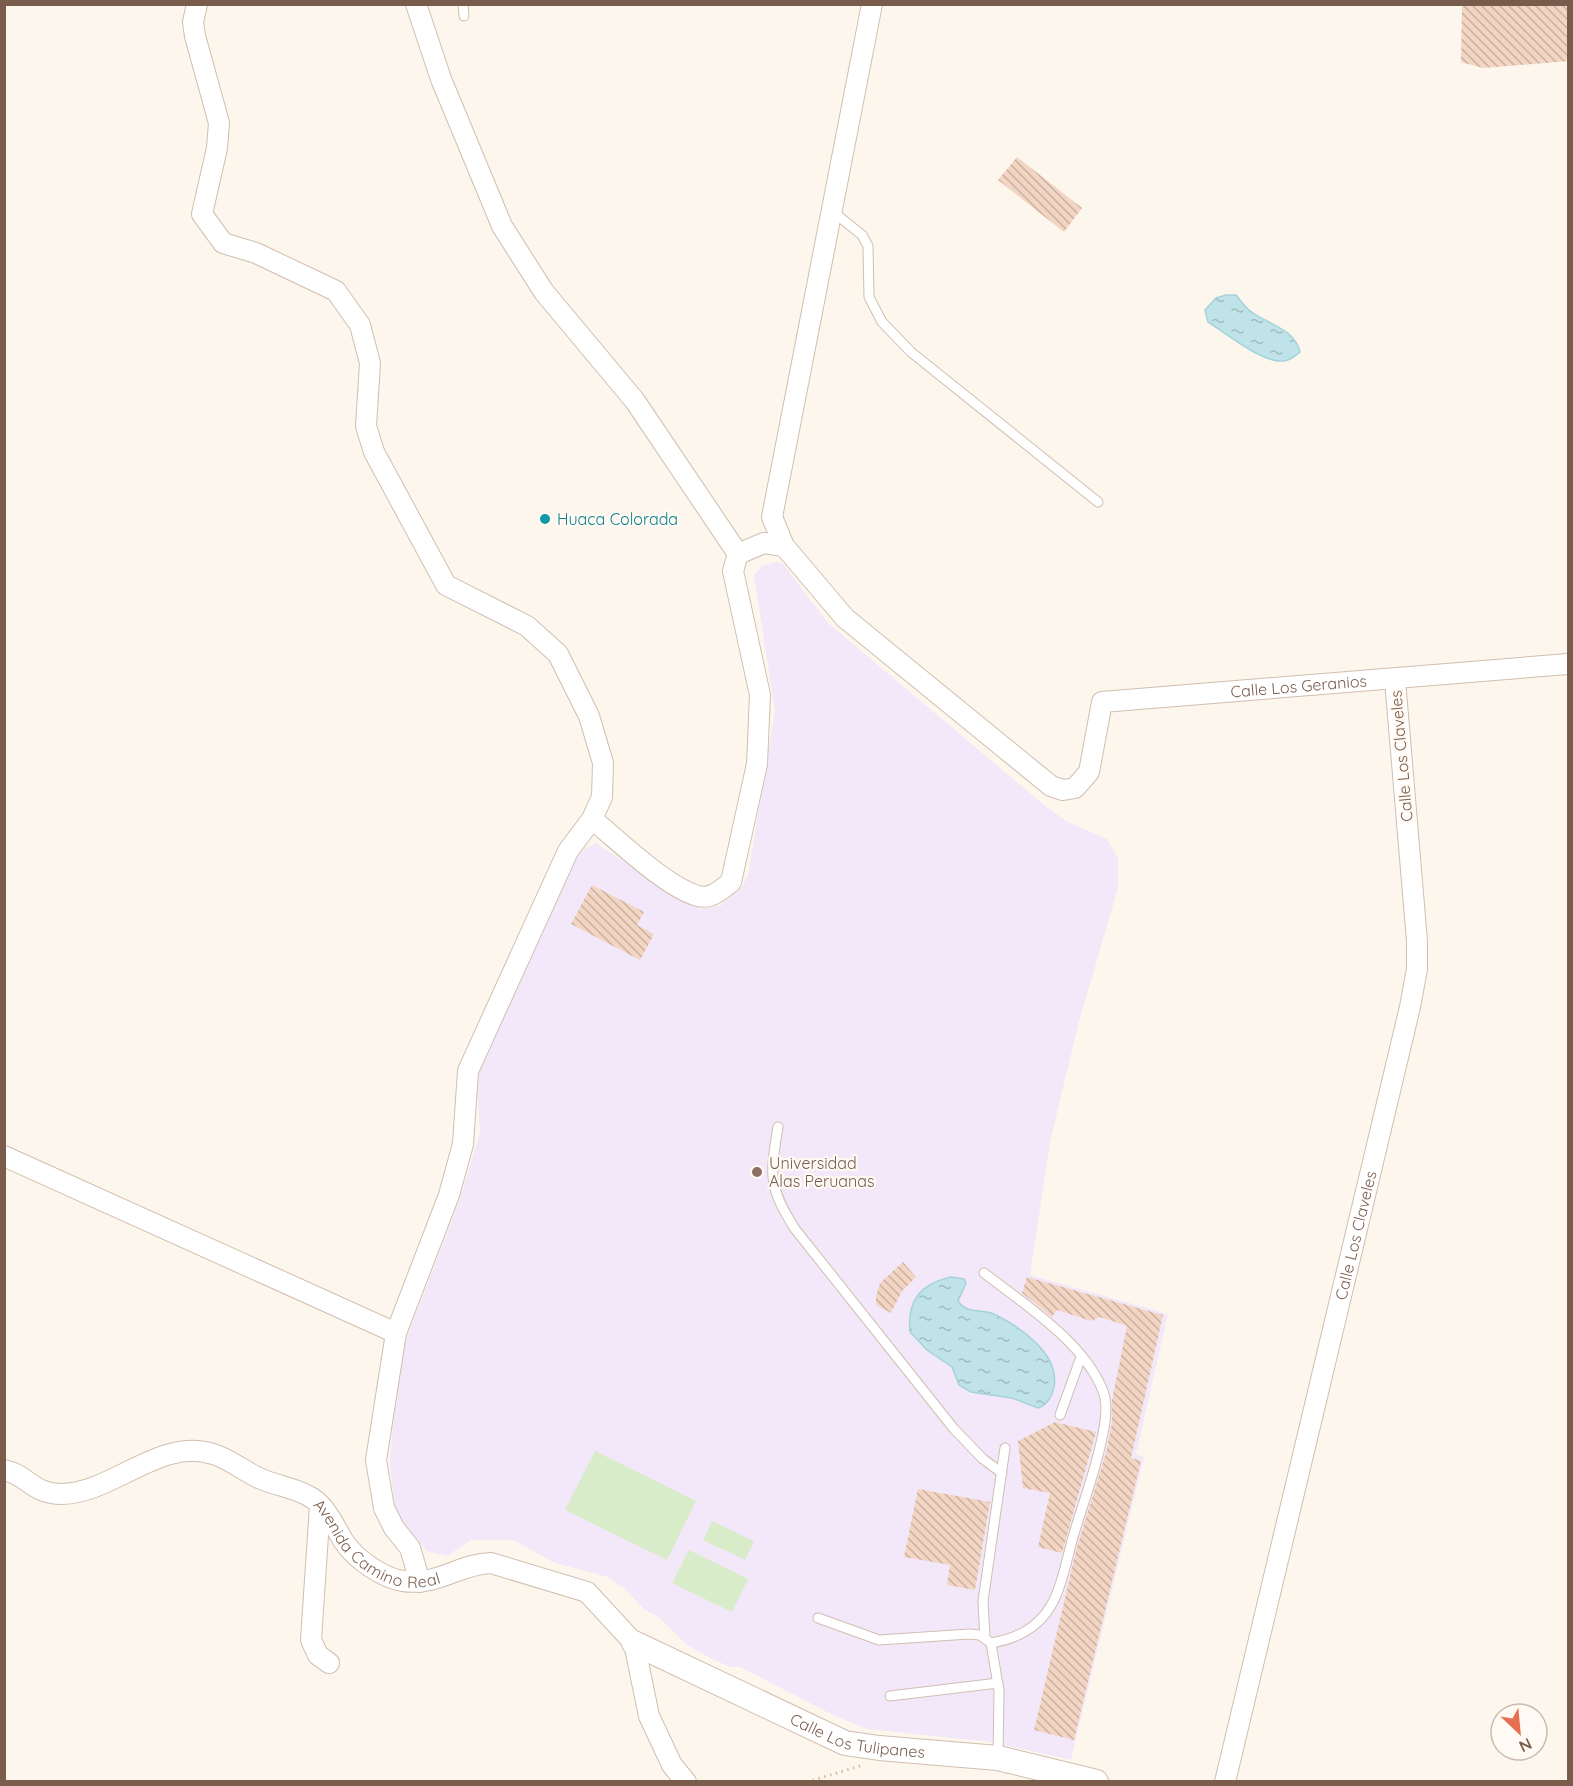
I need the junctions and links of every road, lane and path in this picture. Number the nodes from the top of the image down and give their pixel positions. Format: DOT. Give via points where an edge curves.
graph roads {
  1 [pos="197,4"];
  2 [pos="416,4"];
  3 [pos="463,4"];
  4 [pos="872,4"];
  5 [pos="464,16"];
  6 [pos="832,210"];
  7 [pos="1098,502"];
  8 [pos="784,546"];
  9 [pos="738,554"];
  10 [pos="1569,664"];
  11 [pos="1395,680"];
  12 [pos="592,819"];
  13 [pos="778,1127"];
  14 [pos="4,1156"];
  15 [pos="984,1273"];
  16 [pos="396,1333"];
  17 [pos="1081,1357"];
  18 [pos="1060,1415"];
  19 [pos="1005,1448"];
  20 [pos="4,1470"];
  21 [pos="1002,1473"];
  22 [pos="320,1505"];
  23 [pos="420,1582"];
  24 [pos="818,1618"];
  25 [pos="988,1641"];
  26 [pos="634,1643"];
  27 [pos="329,1663"];
  28 [pos="998,1683"];
  29 [pos="890,1696"];
  30 [pos="879,1748"];
  31 [pos="998,1758"];
  32 [pos="678,1778"];
  33 [pos="807,1782"];
  34 [pos="1096,1782"];
  35 [pos="1225,1782"];
  1 -- 12 [label="street" via="195,36 219,123 201,214 223,243 256,253 336,291 360,324 370,363 366,426 374,452 446,585 527,626 558,654 589,716 603,763 602,797"];
  2 -- 9 [label="street" via="453,112 502,226 544,292 635,401"];
  3 -- 5 [label="lane"];
  4 -- 6 [label="street"];
  6 -- 7 [label="lane" via="862,235 868,246 869,297 882,322 911,352"];
  6 -- 8 [label="street" via="772,517"];
  8 -- 9 [label="street" via="764,543"];
  8 -- 11 [label="street, Calle Los Geranios" via="845,618 1051,786 1063,790 1075,788 1089,772 1102,702"];
  9 -- 12 [label="street" via="734,571 760,695 757,764 731,882 718,893 700,897 666,878"];
  10 -- 11 [label="street, Calle Los Geranios"];
  11 -- 35 [label="street, Calle Los Claveles" via="1417,969"];
  12 -- 16 [label="street" via="568,851 468,1071 463,1144 452,1185"];
  13 -- 21 [label="lane" via="771,1171 773,1188 795,1229 954,1429"];
  14 -- 16 [label="street"];
  15 -- 17 [label="lane" via="1061,1334"];
  16 -- 23 [label="street" via="376,1460 384,1508 410,1548"];
  17 -- 18 [label="lane"];
  17 -- 25 [label="lane" via="1102,1389 1105,1424 1053,1603 1035,1624 1014,1639"];
  19 -- 21 [label="lane"];
  20 -- 22 [label="street, Avenida Camino Real" via="39,1491 64,1494 89,1488 178,1452 202,1451 260,1479 311,1497"];
  21 -- 25 [label="lane" via="983,1601"];
  22 -- 23 [label="street, Avenida Camino Real" via="354,1554 392,1578"];
  22 -- 27 [label="street" via="311,1640 318,1654"];
  23 -- 26 [label="street, Avenida Camino Real" via="438,1580 478,1564 501,1565 587,1592"];
  24 -- 25 [label="lane" via="879,1641 969,1634"];
  25 -- 28 [label="lane"];
  26 -- 30 [label="street, Calle Los Tulipanes" via="830,1738"];
  26 -- 32 [label="street" via="649,1716"];
  28 -- 29 [label="lane"];
  28 -- 31 [label="lane"];
  30 -- 31 [label="street, Calle Los Tulipanes"];
  30 -- 33 [label="path" via="858,1767"];
  31 -- 34 [label="street, Calle Los Tulipanes"];
}
